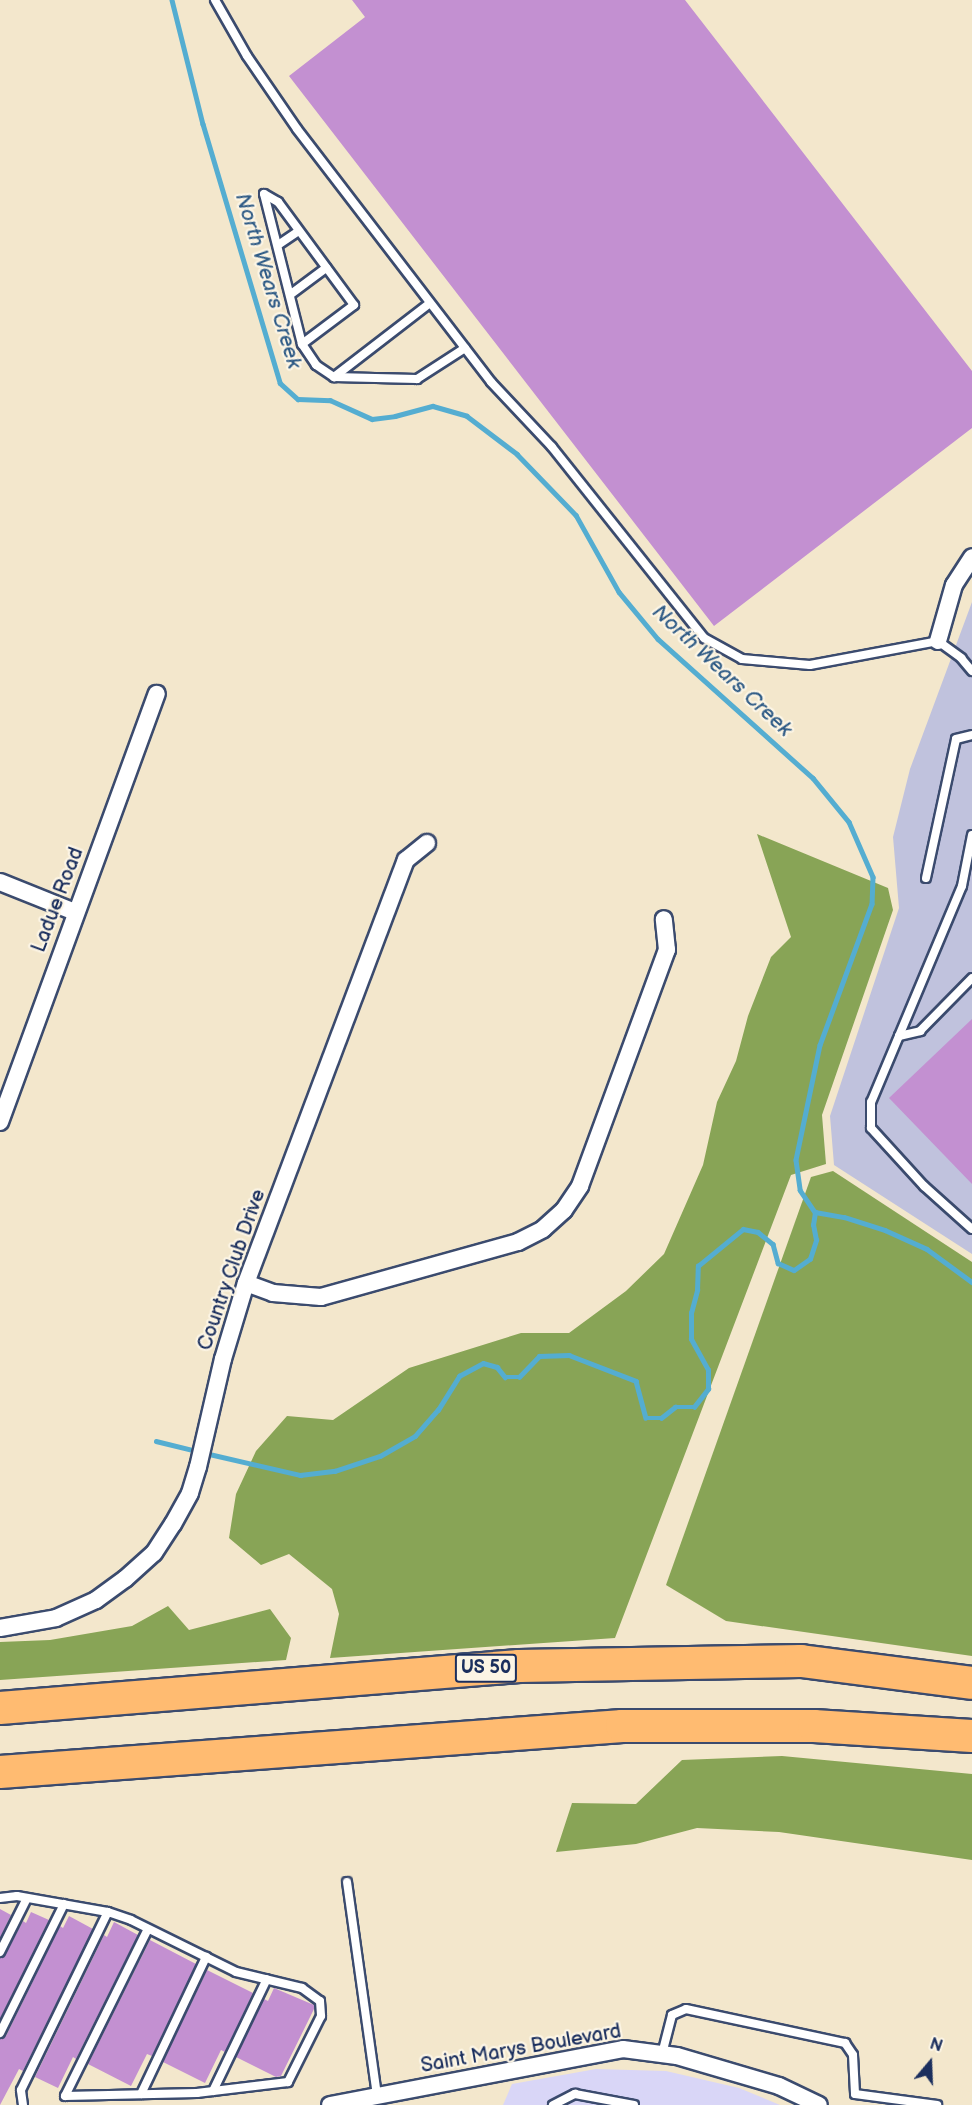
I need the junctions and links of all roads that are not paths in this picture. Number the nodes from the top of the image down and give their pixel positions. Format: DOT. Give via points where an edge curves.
graph roads {
  1 [pos="215,0"];
  2 [pos="299,231"];
  3 [pos="278,245"];
  4 [pos="327,268"];
  5 [pos="291,294"];
  6 [pos="430,303"];
  7 [pos="302,344"];
  8 [pos="465,348"];
  9 [pos="334,377"];
  10 [pos="972,557"];
  11 [pos="938,641"];
  12 [pos="972,671"];
  13 [pos="157,694"];
  14 [pos="972,735"];
  15 [pos="972,835"];
  16 [pos="427,843"];
  17 [pos="971,846"];
  18 [pos="926,878"];
  19 [pos="0,882"];
  20 [pos="75,912"];
  21 [pos="664,919"];
  22 [pos="972,978"];
  23 [pos="899,1036"];
  24 [pos="0,1122"];
  25 [pos="972,1229"];
  26 [pos="246,1283"];
  27 [pos="0,1628"];
  28 [pos="972,1683"];
  29 [pos="0,1708"];
  30 [pos="972,1736"];
  31 [pos="0,1772"];
  32 [pos="347,1882"];
  33 [pos="0,1898"];
  34 [pos="27,1898"];
  35 [pos="64,1904"];
  36 [pos="108,1912"];
  37 [pos="148,1929"];
  38 [pos="0,1952"];
  39 [pos="206,1957"];
  40 [pos="267,1979"];
  41 [pos="0,2033"];
  42 [pos="662,2054"];
  43 [pos="213,2091"];
  44 [pos="141,2094"];
  45 [pos="377,2096"];
  46 [pos="23,2105"];
  47 [pos="330,2105"];
  48 [pos="553,2105"];
  49 [pos="634,2105"];
  50 [pos="819,2105"];
  51 [pos="938,2105"];
  1 -- 6 [label="lane" via="247,56 297,129"];
  2 -- 3 [label="lane"];
  2 -- 3 [label="lane" via="278,202 264,194"];
  2 -- 4 [label="lane"];
  3 -- 5 [label="lane"];
  4 -- 5 [label="lane"];
  4 -- 7 [label="lane" via="354,305"];
  5 -- 7 [label="lane"];
  6 -- 8 [label="lane"];
  6 -- 9 [label="lane"];
  7 -- 9 [label="lane" via="316,365"];
  8 -- 9 [label="lane" via="417,379"];
  8 -- 11 [label="lane" via="490,382 552,447 704,638 742,659 810,665"];
  10 -- 11 [label="street" via="954,585"];
  11 -- 12 [label="lane"];
  13 -- 20 [label="street, Ladue Road"];
  14 -- 18 [label="lane" via="956,740"];
  15 -- 17 [label="lane"];
  16 -- 26 [label="street, Country Club Drive" via="406,860"];
  17 -- 23 [label="lane" via="962,886"];
  19 -- 20 [label="street"];
  20 -- 24 [label="street, Ladue Road"];
  21 -- 26 [label="street" via="667,950 580,1186 564,1210 543,1229 518,1242 321,1296 273,1293"];
  22 -- 23 [label="lane" via="920,1031"];
  23 -- 25 [label="lane" via="871,1102 871,1128 924,1186"];
  26 -- 27 [label="street, Country Club Drive" via="190,1493 154,1553 96,1600 56,1618"];
  28 -- 29 [label="highway, US 50" via="801,1661 519,1666"];
  30 -- 31 [label="highway" via="814,1726 622,1726"];
  32 -- 45 [label="lane"];
  33 -- 34 [label="lane"];
  34 -- 35 [label="lane"];
  34 -- 38 [label="lane"];
  35 -- 36 [label="lane"];
  35 -- 41 [label="lane"];
  36 -- 37 [label="lane"];
  36 -- 46 [label="lane" via="21,2090"];
  37 -- 39 [label="lane"];
  37 -- 44 [label="lane" via="65,2096"];
  39 -- 40 [label="lane" via="236,1972"];
  39 -- 44 [label="lane"];
  40 -- 43 [label="lane"];
  40 -- 43 [label="lane" via="302,1988 320,2001 321,2016 288,2082"];
  42 -- 45 [label="street, Saint Marys Boulevard" via="622,2049"];
  42 -- 50 [label="street, Saint Marys Boulevard" via="779,2086"];
  42 -- 51 [label="lane" via="672,2015 686,2009 845,2043 853,2055 855,2094"];
  43 -- 44 [label="lane"];
  45 -- 47 [label="street, Saint Marys Boulevard"];
  48 -- 49 [label="lane" via="574,2094"];
}
